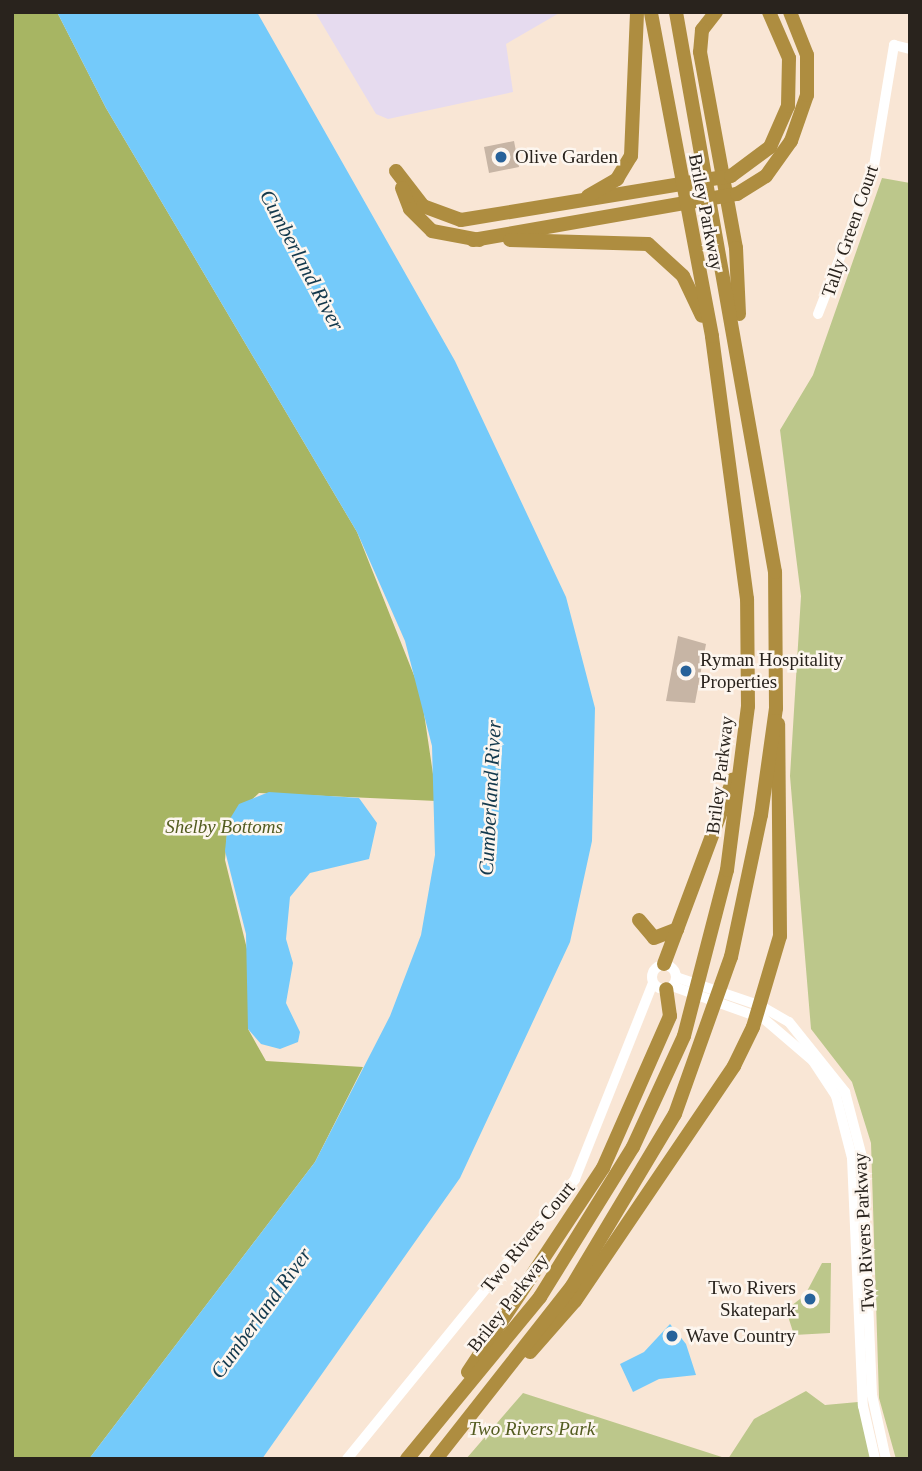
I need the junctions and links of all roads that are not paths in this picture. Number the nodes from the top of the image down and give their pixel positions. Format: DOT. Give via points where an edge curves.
graph roads {
  1 [pos="637,12"];
  2 [pos="651,12"];
  3 [pos="677,12"];
  4 [pos="716,12"];
  5 [pos="769,12"];
  6 [pos="790,12"];
  7 [pos="910,49"];
  8 [pos="713,162"];
  9 [pos="555,206"];
  10 [pos="447,218"];
  11 [pos="442,234"];
  12 [pos="473,240"];
  13 [pos="818,314"];
  14 [pos="712,336"];
  15 [pos="748,670"];
  16 [pos="776,709"];
  17 [pos="639,920"];
  18 [pos="677,929"];
  19 [pos="664,964"];
  20 [pos="665,985"];
  21 [pos="759,1010"];
  22 [pos="503,1377"];
  23 [pos="347,1459"];
  24 [pos="407,1459"];
  25 [pos="436,1459"];
  26 [pos="875,1459"];
  27 [pos="886,1459"];
  1 -- 9 [label="highway" via="631,156 601,190"];
  2 -- 14 [label="highway, Briley Parkway" via="677,170"];
  3 -- 8 [label="highway, Briley Parkway"];
  4 -- 8 [label="highway" via="699,41"];
  5 -- 9 [label="highway" via="789,58 788,106 770,147 754,164 731,176"];
  6 -- 12 [label="highway" via="807,55 807,95 791,141 766,176 737,194"];
  7 -- 13 [label="street, Tally Green Court" via="894,45 873,172"];
  8 -- 16 [label="highway, Briley Parkway" via="741,304 737,329 775,572"];
  9 -- 10 [label="highway" via="478,220"];
  10 -- 11 [label="highway"];
  10 -- 11 [label="highway" via="423,206 396,171 410,209"];
  11 -- 12 [label="highway"];
  12 -- 14 [label="highway" via="648,244 684,276"];
  14 -- 15 [label="highway, Briley Parkway" via="747,599"];
  15 -- 18 [label="highway" via="739,754 725,809"];
  15 -- 24 [label="highway, Briley Parkway" via="742,768 707,950 684,1036 633,1147 575,1247"];
  16 -- 21 [label="highway" via="783,751 780,936"];
  16 -- 22 [label="highway, Briley Parkway" via="731,957 675,1114 614,1222"];
  17 -- 18 [label="highway" via="654,938"];
  18 -- 19 [label="highway"];
  19 -- 20 [label="street"];
  19 -- 20 [label="street, Two Rivers Court" via="653,970"];
  20 -- 21 [label="street, Two Rivers Parkway"];
  20 -- 23 [label="street, Two Rivers Court" via="644,1007 575,1179"];
  20 -- 24 [label="highway" via="670,1016 603,1168 530,1287"];
  21 -- 22 [label="highway" via="734,1066 575,1300 550,1334"];
  21 -- 26 [label="street, Two Rivers Parkway" via="813,1060 836,1097 849,1137 863,1406"];
  21 -- 27 [label="street, Two Rivers Parkway" via="820,1054 853,1113 862,1157 873,1404"];
  22 -- 25 [label="highway, Briley Parkway"];
}
